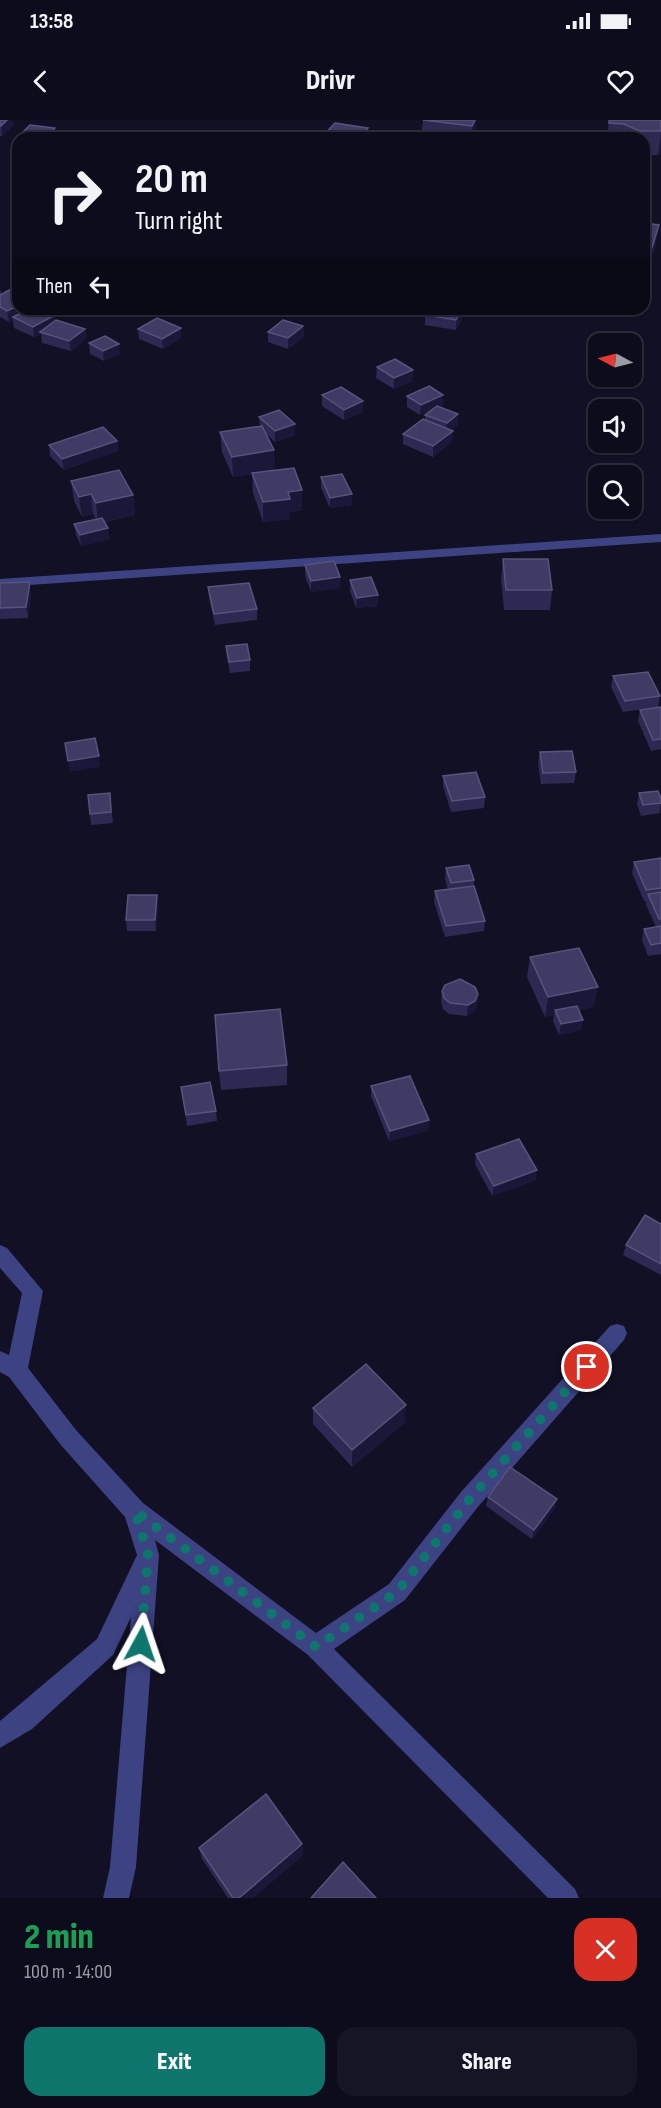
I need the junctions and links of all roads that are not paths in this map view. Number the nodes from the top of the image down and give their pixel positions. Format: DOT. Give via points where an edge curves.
graph roads {
  1 [pos="661,537"];
  2 [pos="0,583"];
  3 [pos="0,1254"];
  4 [pos="617,1333"];
  5 [pos="8,1365"];
  6 [pos="135,1511"];
  7 [pos="148,1555"];
  8 [pos="316,1647"];
  9 [pos="0,1736"];
  10 [pos="116,1898"];
  11 [pos="566,1898"];
  1 -- 2 [label="street"];
  3 -- 5 [label="street" via="33,1291"];
  4 -- 8 [label="street" via="469,1500 397,1592"];
  5 -- 6 [label="street"];
  6 -- 7 [label="street"];
  6 -- 8 [label="street"];
  7 -- 9 [label="street" via="105,1647"];
  7 -- 10 [label="street" via="123,1867"];
  8 -- 11 [label="street"];
}
